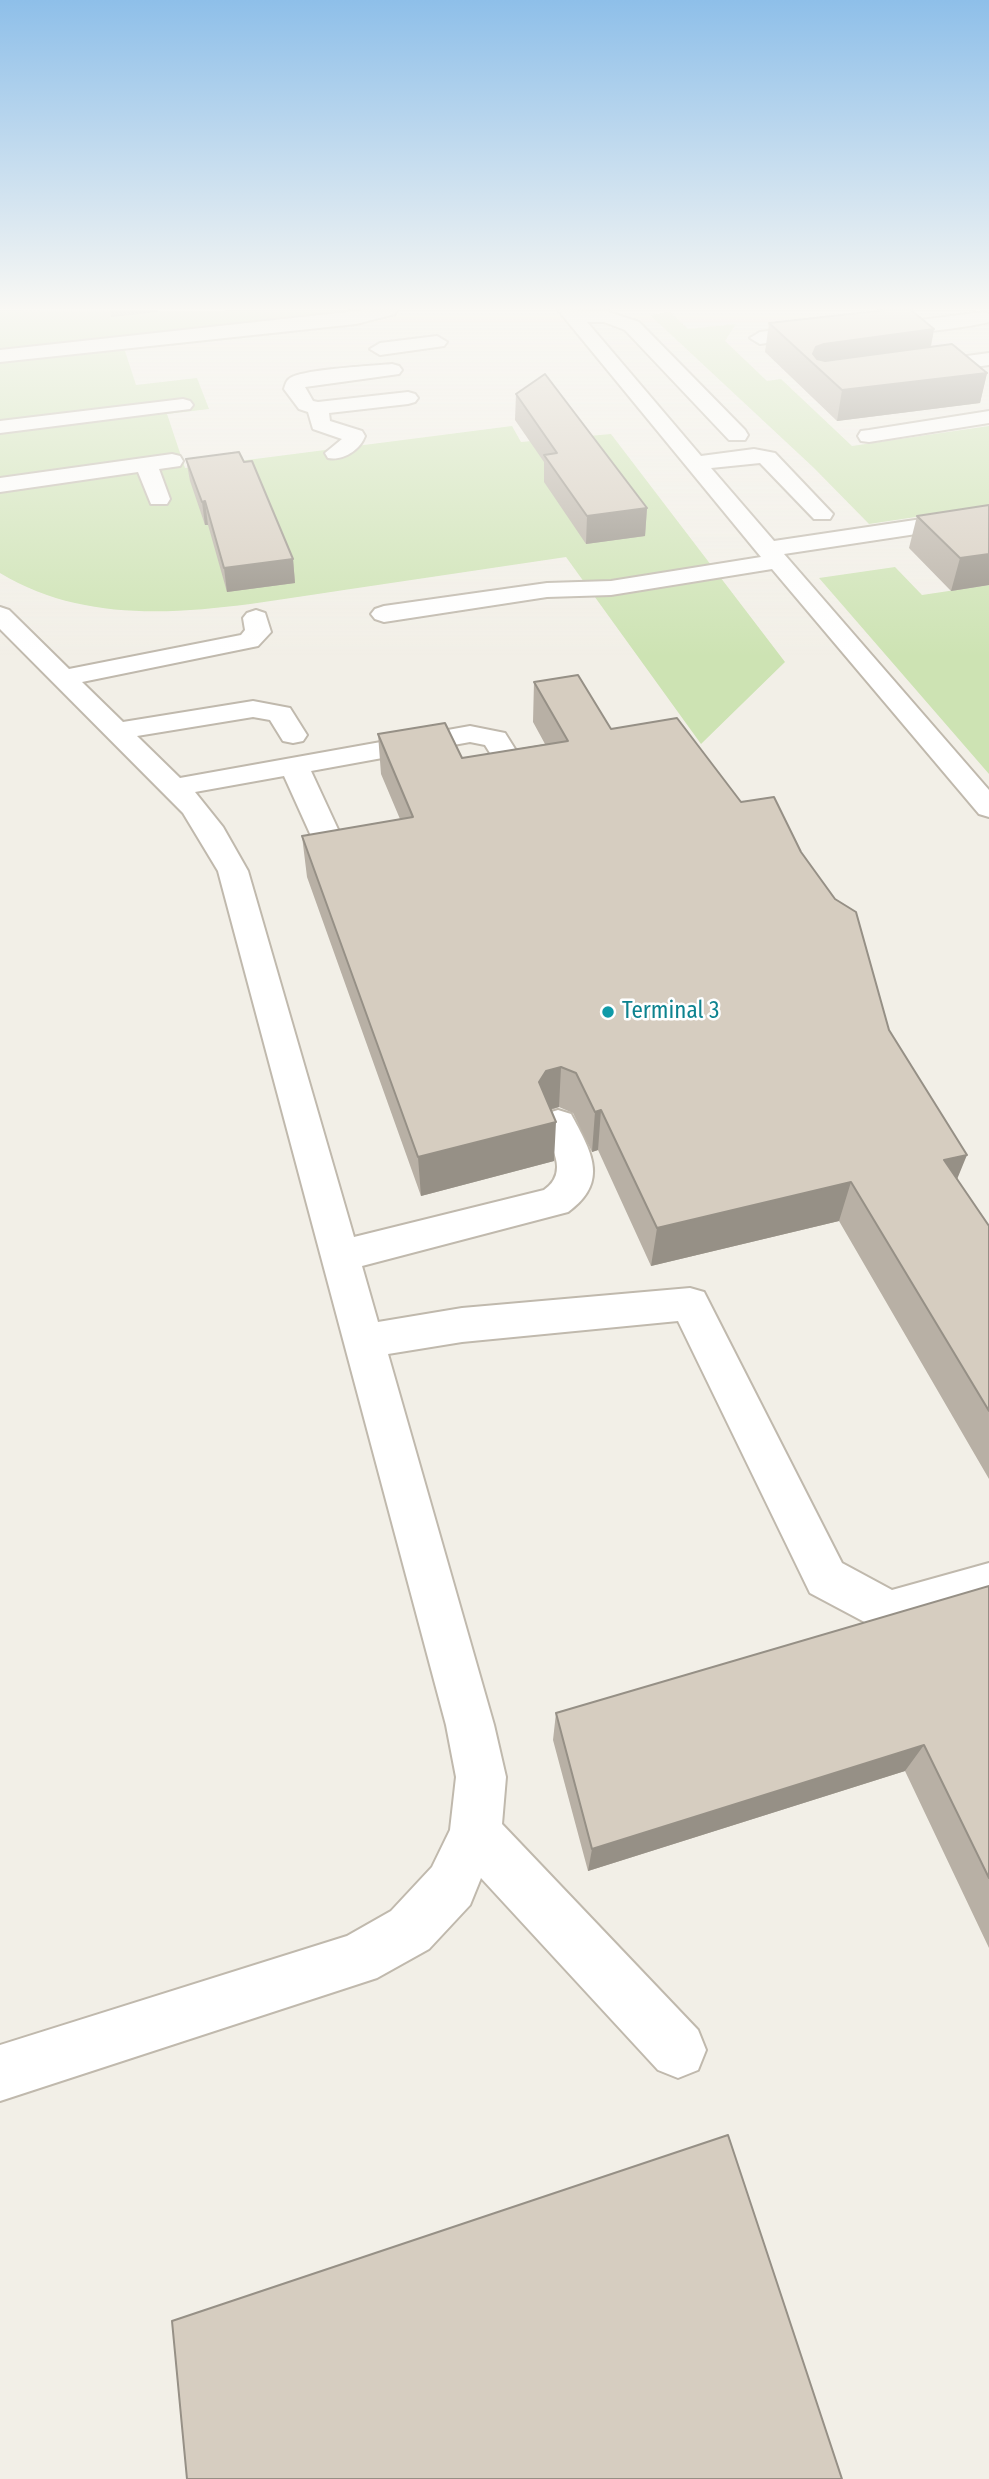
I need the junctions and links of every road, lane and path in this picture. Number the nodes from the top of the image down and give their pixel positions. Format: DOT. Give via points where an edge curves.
graph roads {
  1 [pos="322,426"];
  2 [pos="665,426"];
  3 [pos="728,426"];
  4 [pos="934,426"];
  5 [pos="737,435"];
  6 [pos="869,436"];
  7 [pos="336,453"];
  8 [pos="172,461"];
  9 [pos="697,463"];
  10 [pos="146,465"];
  11 [pos="0,485"];
  12 [pos="159,499"];
  13 [pos="822,514"];
  14 [pos="989,516"];
  15 [pos="775,555"];
  16 [pos="384,614"];
  17 [pos="0,615"];
  18 [pos="256,618"];
  19 [pos="62,678"];
  20 [pos="115,731"];
  21 [pos="293,735"];
  22 [pos="294,766"];
  23 [pos="518,776"];
  24 [pos="172,788"];
  25 [pos="989,808"];
  26 [pos="327,838"];
  27 [pos="558,1123"];
  28 [pos="341,1256"];
  29 [pos="364,1341"];
  30 [pos="989,1585"];
  31 [pos="475,1833"];
  32 [pos="678,2050"];
  33 [pos="0,2073"];
  1 -- 7 [label="lane" via="354,436 353,442"];
  2 -- 9 [label="lane"];
  3 -- 5 [label="lane"];
  4 -- 6 [label="lane"];
  8 -- 10 [label="lane"];
  9 -- 13 [label="lane" via="767,458"];
  9 -- 15 [label="lane"];
  10 -- 11 [label="lane"];
  10 -- 12 [label="lane"];
  14 -- 15 [label="lane"];
  15 -- 16 [label="lane" via="611,588 547,590"];
  15 -- 25 [label="lane"];
  17 -- 19 [label="lane"];
  18 -- 19 [label="lane" via="258,632 249,641"];
  19 -- 20 [label="lane"];
  20 -- 21 [label="lane" via="253,709 280,714"];
  20 -- 24 [label="lane"];
  22 -- 23 [label="lane" via="479,734 500,744"];
  22 -- 24 [label="lane"];
  22 -- 26 [label="lane"];
  24 -- 28 [label="lane" via="208,827 233,871"];
  27 -- 28 [label="lane" via="576,1165 577,1176 567,1195 555,1202"];
  28 -- 29 [label="lane"];
  29 -- 30 [label="lane" via="462,1325 690,1304 827,1578 889,1613"];
  29 -- 31 [label="lane" via="470,1725 481,1777"];
  31 -- 32 [label="lane"];
  31 -- 33 [label="lane" via="451,1886 410,1930 358,1959"];
}
